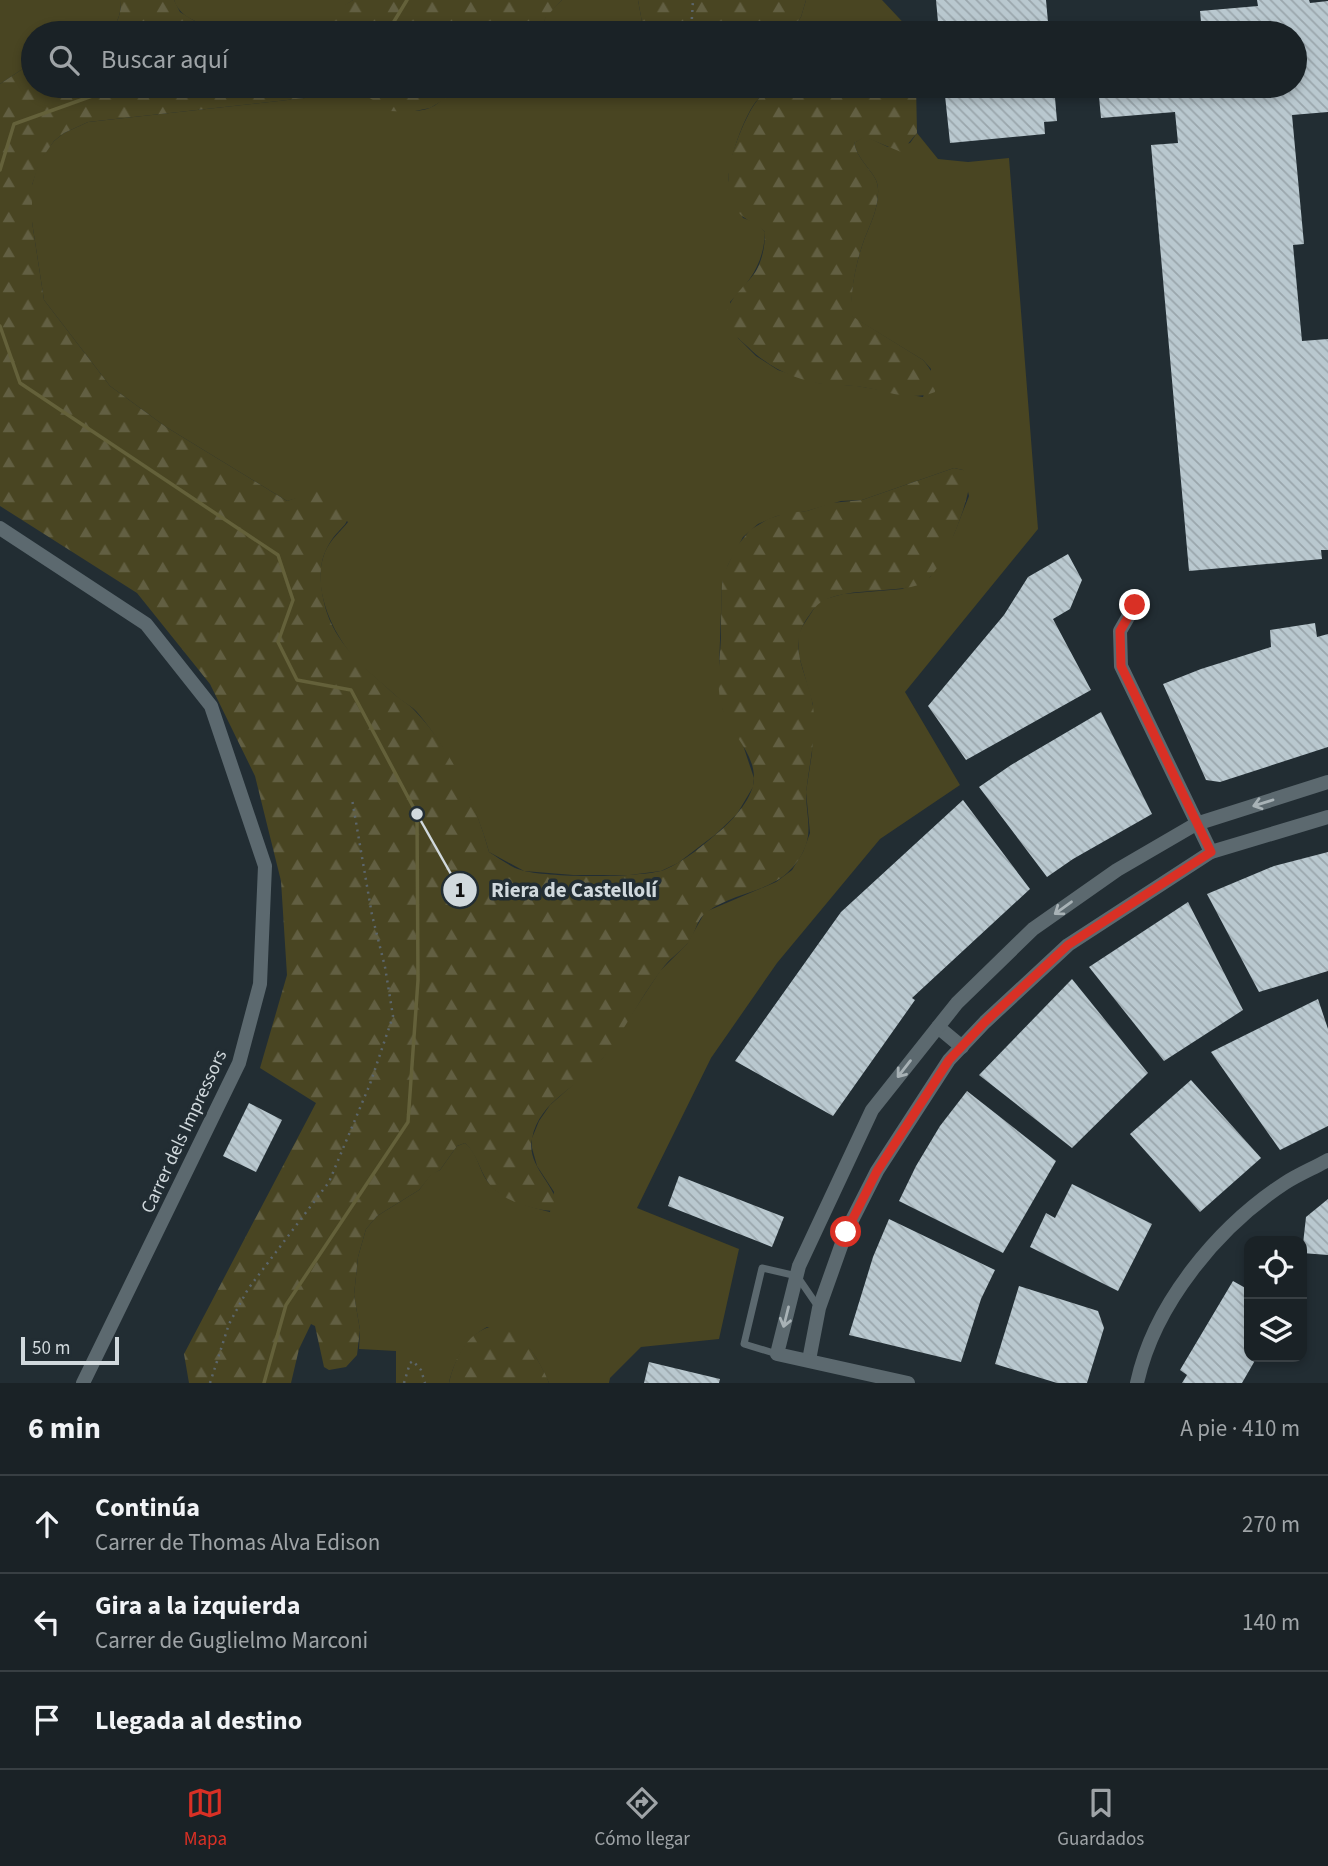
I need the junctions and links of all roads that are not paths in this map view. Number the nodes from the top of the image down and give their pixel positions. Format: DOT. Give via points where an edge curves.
graph roads {
  1 [pos="0,528"];
  2 [pos="1135,605"];
  3 [pos="1328,782"];
  4 [pos="1328,817"];
  5 [pos="1196,824"];
  6 [pos="1211,852"];
  7 [pos="938,1027"];
  8 [pos="962,1047"];
  9 [pos="1328,1160"];
  10 [pos="797,1276"];
  11 [pos="819,1308"];
  12 [pos="777,1354"];
  13 [pos="809,1360"];
  14 [pos="83,1383"];
  15 [pos="908,1383"];
  16 [pos="1137,1383"];
  1 -- 14 [label="street, Carrer dels Impressors" via="146,624 211,706 265,866 260,984 239,1063"];
  2 -- 5 [label="street" via="1120,631 1121,666"];
  3 -- 5 [label="street, one-way"];
  4 -- 6 [label="street"];
  5 -- 6 [label="street"];
  5 -- 7 [label="street, one-way" via="1117,870 1033,929"];
  6 -- 8 [label="street" via="1068,945"];
  7 -- 8 [label="street"];
  7 -- 10 [label="street, one-way" via="872,1110"];
  8 -- 11 [label="street" via="877,1171 846,1232"];
  9 -- 16 [label="street" via="1286,1183 1210,1247 1156,1330"];
  10 -- 11 [label="lane"];
  10 -- 12 [label="street, one-way"];
  10 -- 12 [label="lane" via="762,1268 744,1343"];
  11 -- 13 [label="street"];
  12 -- 13 [label="street"];
  13 -- 15 [label="street"];
}
